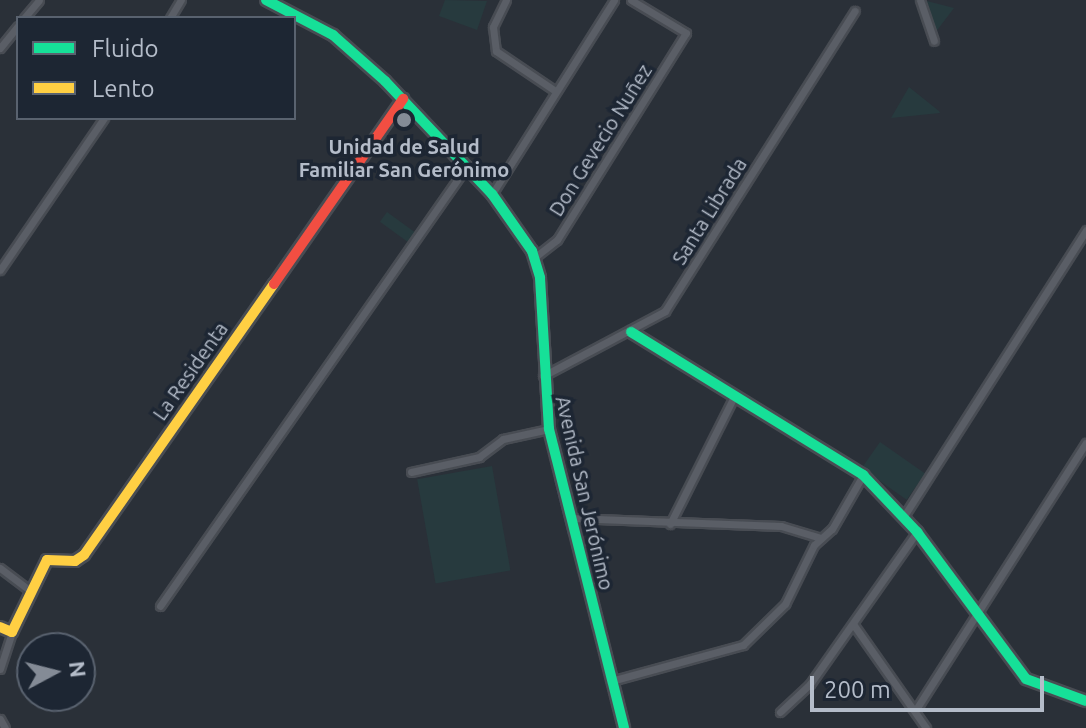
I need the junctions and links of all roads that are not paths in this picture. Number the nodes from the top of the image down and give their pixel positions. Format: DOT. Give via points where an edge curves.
graph roads {
  1 [pos="39,0"];
  2 [pos="266,0"];
  3 [pos="506,0"];
  4 [pos="614,0"];
  5 [pos="631,0"];
  6 [pos="920,0"];
  7 [pos="855,11"];
  8 [pos="26,16"];
  9 [pos="16,28"];
  10 [pos="934,41"];
  11 [pos="0,48"];
  12 [pos="554,90"];
  13 [pos="403,99"];
  14 [pos="103,120"];
  15 [pos="467,166"];
  16 [pos="492,194"];
  17 [pos="1086,230"];
  18 [pos="535,257"];
  19 [pos="0,270"];
  20 [pos="631,332"];
  21 [pos="542,376"];
  22 [pos="733,399"];
  23 [pos="549,429"];
  24 [pos="1086,443"];
  25 [pos="411,472"];
  26 [pos="863,475"];
  27 [pos="904,516"];
  28 [pos="571,518"];
  29 [pos="670,524"];
  30 [pos="917,532"];
  31 [pos="821,538"];
  32 [pos="0,568"];
  33 [pos="31,591"];
  34 [pos="160,606"];
  35 [pos="976,616"];
  36 [pos="853,624"];
  37 [pos="0,627"];
  38 [pos="12,632"];
  39 [pos="0,669"];
  40 [pos="611,681"];
  41 [pos="1086,701"];
  42 [pos="915,711"];
  43 [pos="780,712"];
  44 [pos="0,719"];
  45 [pos="5,728"];
  46 [pos="624,728"];
  47 [pos="926,728"];
  1 -- 8 [label="street"];
  2 -- 13 [label="street" via="333,35"];
  3 -- 12 [label="street" via="493,27 496,51"];
  4 -- 12 [label="street"];
  5 -- 18 [label="street, Don Gevecio Nuñez" via="686,33 557,240"];
  6 -- 10 [label="street"];
  7 -- 20 [label="street, Santa Librada" via="665,311"];
  9 -- 11 [label="street"];
  12 -- 16 [label="street"];
  13 -- 15 [label="street"];
  13 -- 33 [label="street, La Residenta" via="84,555 75,561 47,560"];
  14 -- 19 [label="street"];
  15 -- 16 [label="street"];
  15 -- 34 [label="street"];
  16 -- 18 [label="street"];
  17 -- 27 [label="street"];
  18 -- 21 [label="street, Avenida San Jerónimo"];
  20 -- 21 [label="street, Santa Librada"];
  20 -- 22 [label="street"];
  21 -- 23 [label="street, Avenida San Jerónimo"];
  22 -- 26 [label="street"];
  22 -- 29 [label="street"];
  23 -- 25 [label="street" via="503,439 473,459"];
  23 -- 28 [label="street, Avenida San Jerónimo"];
  24 -- 35 [label="street"];
  26 -- 27 [label="street"];
  26 -- 31 [label="street" via="832,529"];
  27 -- 30 [label="street"];
  28 -- 29 [label="street"];
  28 -- 40 [label="street, Avenida San Jerónimo"];
  29 -- 31 [label="street" via="781,526"];
  30 -- 35 [label="street"];
  30 -- 36 [label="street"];
  31 -- 40 [label="street" via="785,604 733,649"];
  32 -- 33 [label="street"];
  33 -- 38 [label="street, La Residenta"];
  35 -- 41 [label="street" via="1026,679"];
  35 -- 42 [label="street"];
  36 -- 42 [label="street"];
  36 -- 43 [label="street" via="810,684"];
  37 -- 38 [label="street"];
  38 -- 39 [label="street"];
  40 -- 46 [label="street, Avenida San Jerónimo"];
  42 -- 47 [label="street"];
  44 -- 45 [label="street"];
}
